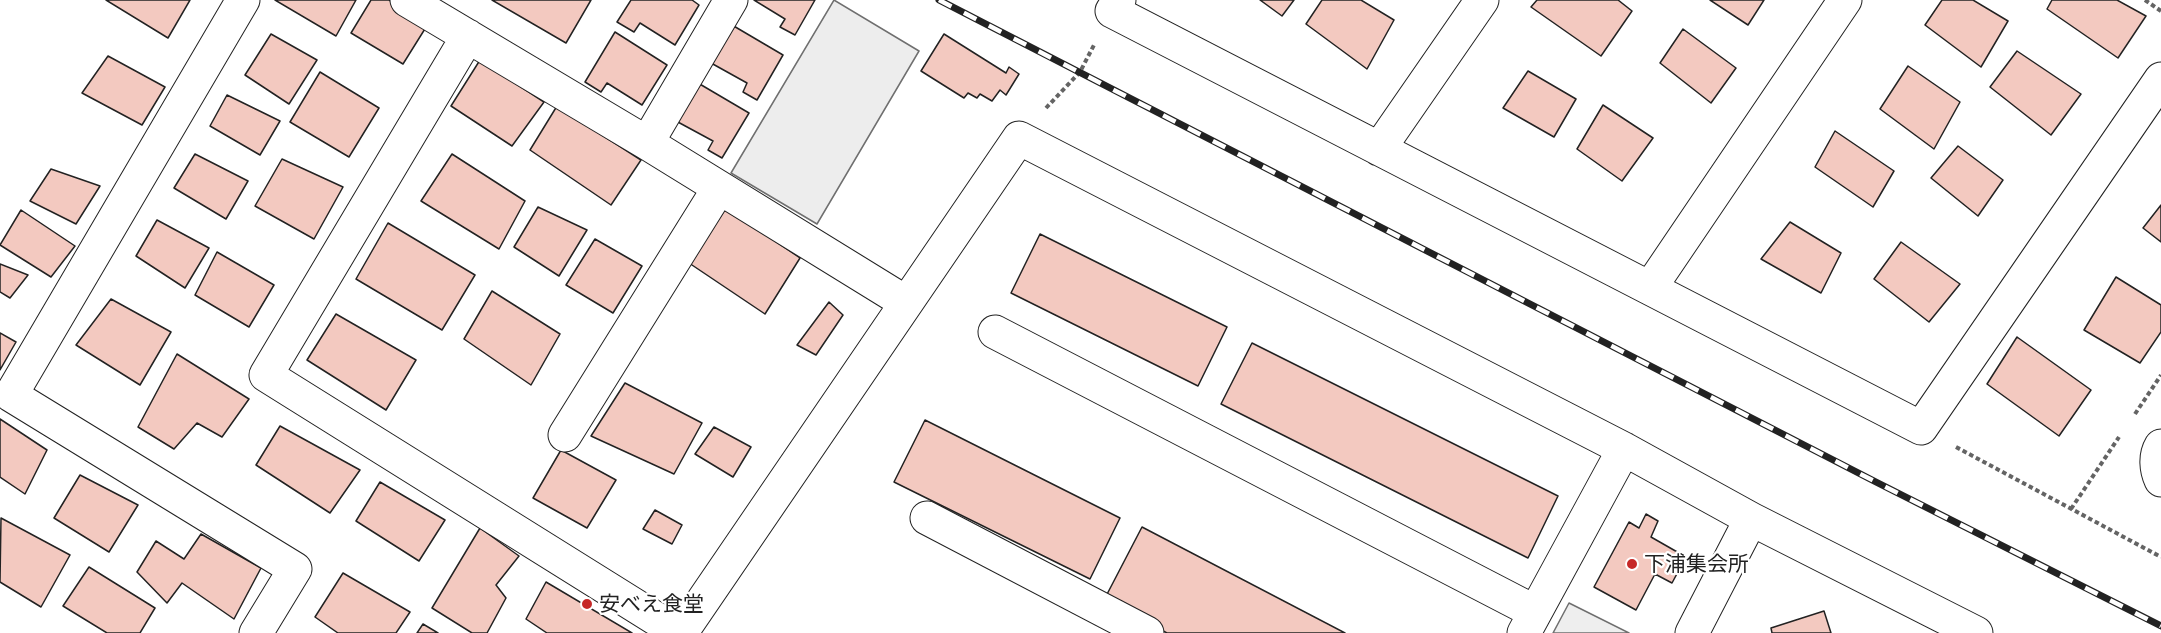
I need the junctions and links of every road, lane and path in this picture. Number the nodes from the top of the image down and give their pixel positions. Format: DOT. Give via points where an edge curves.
graph roads {
  1 [pos="243,0"];
  2 [pos="407,0"];
  3 [pos="731,0"];
  4 [pos="1482,0"];
  5 [pos="1845,0"];
  6 [pos="2145,0"];
  7 [pos="1116,5"];
  8 [pos="2161,11"];
  9 [pos="468,36"];
  10 [pos="2161,80"];
  11 [pos="1019,138"];
  12 [pos="647,143"];
  13 [pos="1379,148"];
  14 [pos="719,188"];
  15 [pos="1650,288"];
  16 [pos="905,302"];
  17 [pos="995,332"];
  18 [pos="2161,375"];
  19 [pos="2129,423"];
  20 [pos="1921,428"];
  21 [pos="2122,432"];
  22 [pos="565,435"];
  23 [pos="2161,446"];
  24 [pos="1624,449"];
  25 [pos="2161,480"];
  26 [pos="2071,509"];
  27 [pos="927,518"];
  28 [pos="1751,519"];
  29 [pos="2161,557"];
  30 [pos="1709,601"];
  31 [pos="1529,622"];
  32 [pos="1960,628"];
  33 [pos="256,633"];
  34 [pos="680,633"];
  35 [pos="1147,633"];
  36 [pos="1692,633"];
  37 [pos="1719,633"];
  1 -- 33 [label="street" via="11,395 295,569"];
  2 -- 9 [label="street"];
  3 -- 12 [label="street"];
  4 -- 13 [label="street"];
  5 -- 15 [label="street"];
  6 -- 8 [label="path"];
  7 -- 11 [label="path" via="1080,72"];
  7 -- 13 [label="street"];
  9 -- 12 [label="street"];
  9 -- 34 [label="street" via="266,375"];
  10 -- 20 [label="street"];
  11 -- 16 [label="street"];
  11 -- 24 [label="street"];
  12 -- 14 [label="street"];
  13 -- 15 [label="street"];
  14 -- 16 [label="street"];
  14 -- 22 [label="street"];
  15 -- 20 [label="street"];
  16 -- 34 [label="street"];
  17 -- 31 [label="street"];
  18 -- 19 [label="path"];
  20 -- 26 [label="path"];
  21 -- 26 [label="path"];
  23 -- 25 [label="street" via="2157,452 2157,471"];
  24 -- 28 [label="street"];
  24 -- 31 [label="street"];
  26 -- 29 [label="path"];
  27 -- 35 [label="street"];
  28 -- 30 [label="street"];
  28 -- 32 [label="street"];
  30 -- 36 [label="street"];
  30 -- 37 [label="street"];
}
